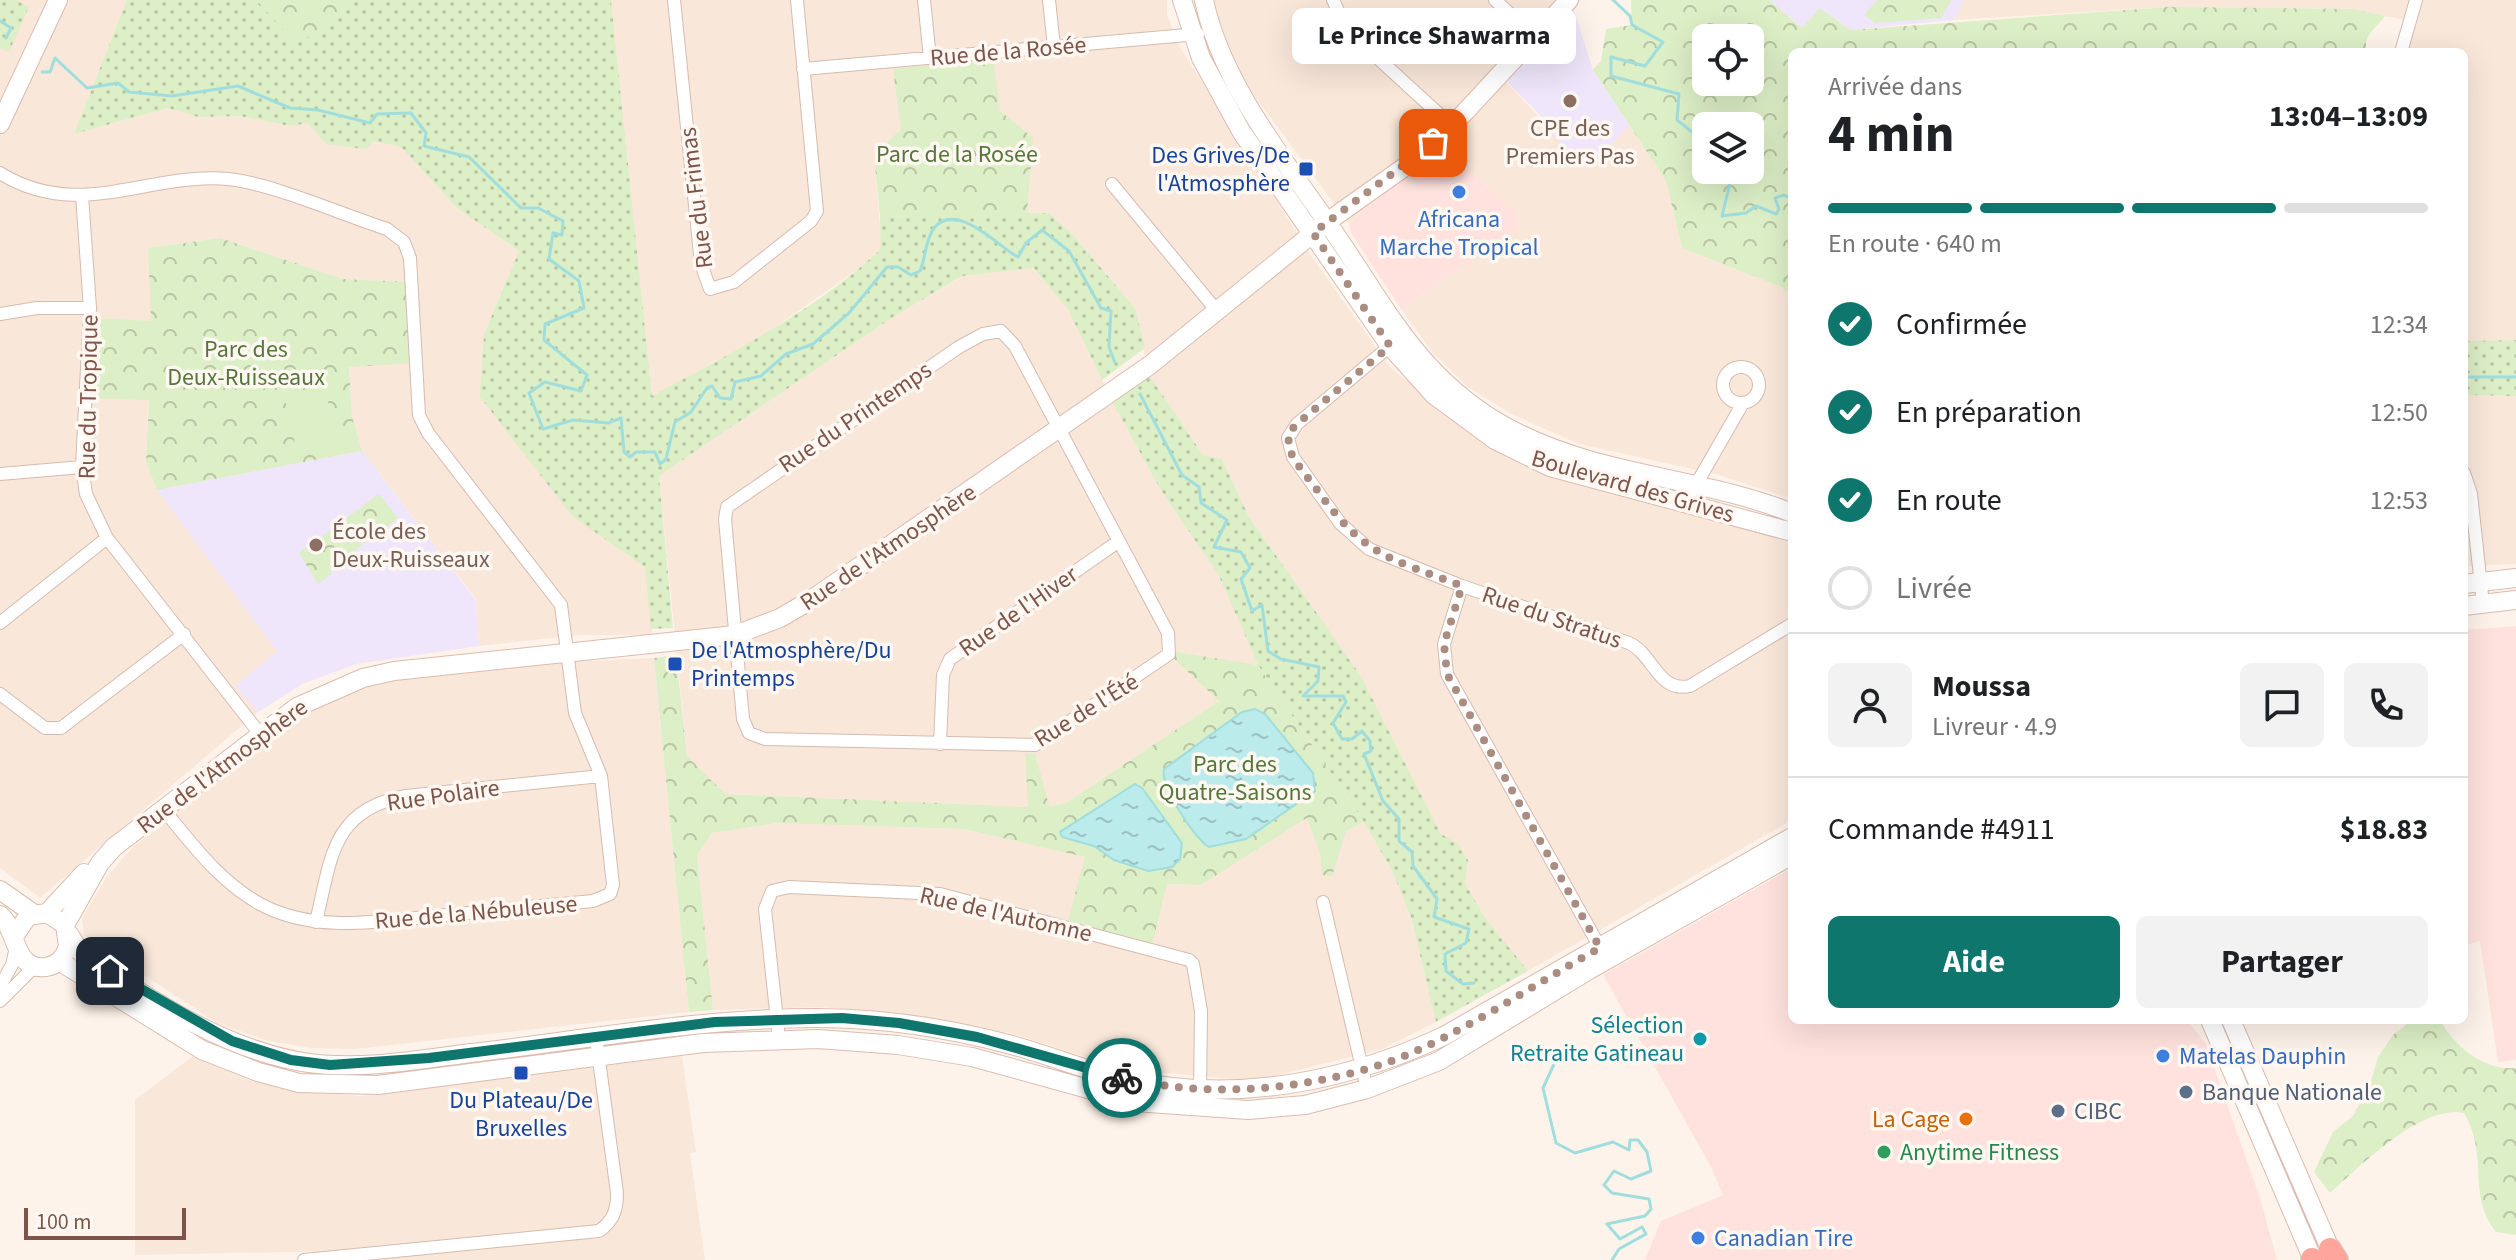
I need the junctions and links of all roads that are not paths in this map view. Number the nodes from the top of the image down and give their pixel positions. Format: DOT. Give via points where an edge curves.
graph roads {
  1 [pos="58,0"];
  2 [pos="674,0"];
  3 [pos="797,0"];
  4 [pos="924,0"];
  5 [pos="1049,0"];
  6 [pos="1182,0"];
  7 [pos="1204,0"];
  8 [pos="1333,0"];
  9 [pos="1495,0"];
  10 [pos="1569,0"];
  11 [pos="2416,0"];
  12 [pos="1212,32"];
  13 [pos="1191,35"];
  14 [pos="1534,36"];
  15 [pos="1054,47"];
  16 [pos="2402,48"];
  17 [pos="930,58"];
  18 [pos="803,69"];
  19 [pos="0,124"];
  20 [pos="1452,126"];
  21 [pos="0,173"];
  22 [pos="1112,184"];
  23 [pos="82,195"];
  24 [pos="1320,228"];
  25 [pos="90,308"];
  26 [pos="1217,311"];
  27 [pos="0,314"];
  28 [pos="1397,341"];
  29 [pos="1743,403"];
  30 [pos="1059,430"];
  31 [pos="1510,439"];
  32 [pos="82,467"];
  33 [pos="0,474"];
  34 [pos="1698,484"];
  35 [pos="2468,485"];
  36 [pos="1686,502"];
  37 [pos="1788,512"];
  38 [pos="1788,531"];
  39 [pos="107,538"];
  40 [pos="1119,541"];
  41 [pos="2516,578"];
  42 [pos="2472,583"];
  43 [pos="1462,586"];
  44 [pos="2516,600"];
  45 [pos="2473,605"];
  46 [pos="0,623"];
  47 [pos="1788,626"];
  48 [pos="184,634"];
  49 [pos="735,635"];
  50 [pos="568,653"];
  51 [pos="0,694"];
  52 [pos="260,734"];
  53 [pos="940,744"];
  54 [pos="601,776"];
  55 [pos="164,810"];
  56 [pos="1788,839"];
  57 [pos="1788,857"];
  58 [pos="100,863"];
  59 [pos="0,890"];
  60 [pos="1323,902"];
  61 [pos="40,914"];
  62 [pos="0,915"];
  63 [pos="316,922"];
  64 [pos="67,930"];
  65 [pos="16,941"];
  66 [pos="1604,954"];
  67 [pos="59,961"];
  68 [pos="35,966"];
  69 [pos="0,986"];
  70 [pos="0,1001"];
  71 [pos="778,1019"];
  72 [pos="2212,1024"];
  73 [pos="2233,1024"];
  74 [pos="977,1037"];
  75 [pos="596,1038"];
  76 [pos="779,1039"];
  77 [pos="972,1057"];
  78 [pos="599,1058"];
  79 [pos="1361,1069"];
  80 [pos="1201,1088"];
  81 [pos="1367,1089"];
  82 [pos="1199,1109"];
  83 [pos="2323,1258"];
  84 [pos="304,1260"];
  1 -- 19 [label="main road"];
  2 -- 18 [label="street, Rue du Frimas" via="701,264 710,289 734,282 815,217"];
  3 -- 18 [label="street, Rue du Frimas"];
  4 -- 17 [label="street"];
  5 -- 15 [label="street"];
  6 -- 13 [label="main road, Boulevard des Grives"];
  7 -- 12 [label="main road, Boulevard des Grives"];
  8 -- 20 [label="street" via="1347,30"];
  9 -- 14 [label="street"];
  10 -- 14 [label="main road, Rue de l'Atmosphère"];
  11 -- 16 [label="street"];
  12 -- 13 [label="street, Rue de la Rosée"];
  12 -- 24 [label="main road, Boulevard des Grives"];
  13 -- 15 [label="street, Rue de la Rosée"];
  13 -- 24 [label="main road, Boulevard des Grives" via="1222,100"];
  14 -- 20 [label="main road, Rue de l'Atmosphère"];
  15 -- 17 [label="street, Rue de la Rosée"];
  17 -- 18 [label="street, Rue de la Rosée"];
  20 -- 24 [label="main road, Rue de l'Atmosphère"];
  21 -- 23 [label="street, Rue de la Nébuleuse" via="57,195"];
  22 -- 26 [label="street"];
  23 -- 25 [label="street, Rue du Tropique"];
  23 -- 50 [label="street, Rue de la Nébuleuse" via="232,179 396,233 410,258 423,424 558,598"];
  24 -- 26 [label="main road, Rue de l'Atmosphère"];
  24 -- 28 [label="main road, Boulevard des Grives"];
  25 -- 27 [label="street"];
  25 -- 32 [label="street, Rue du Tropique"];
  26 -- 30 [label="main road, Rue de l'Atmosphère"];
  28 -- 31 [label="main road, Boulevard des Grives"];
  28 -- 43 [label="street, Rue du Stratus" via="1297,424 1288,445 1358,541 1382,556"];
  29 -- 34 [label="street"];
  30 -- 40 [label="street, Rue de l'Été"];
  30 -- 49 [label="main road, Rue de l'Atmosphère" via="811,600"];
  30 -- 49 [label="street, Rue du Printemps" via="1007,334 992,331 959,347 727,507"];
  31 -- 34 [label="main road, Boulevard des Grives"];
  31 -- 36 [label="main road, Boulevard des Grives" via="1569,473"];
  32 -- 33 [label="street"];
  32 -- 39 [label="street, Rue du Tropique" via="86,494"];
  34 -- 36 [label="street"];
  34 -- 37 [label="main road, Boulevard des Grives"];
  35 -- 42 [label="street"];
  36 -- 38 [label="main road, Boulevard des Grives"];
  39 -- 46 [label="street"];
  39 -- 48 [label="street, Rue du Tropique"];
  40 -- 53 [label="street, Rue de l'Hiver" via="950,659 943,675"];
  40 -- 53 [label="street, Rue de l'Été" via="1168,633 1171,647 1164,660 1035,745"];
  41 -- 42 [label="main road"];
  42 -- 45 [label="street"];
  43 -- 47 [label="street, Rue du Stratus" via="1636,646 1677,689"];
  43 -- 66 [label="street" via="1444,644 1447,674"];
  44 -- 45 [label="main road"];
  48 -- 51 [label="street" via="61,728 45,728"];
  48 -- 52 [label="street, Rue du Tropique"];
  49 -- 50 [label="main road, Rue de l'Atmosphère"];
  49 -- 53 [label="street, Rue de l'Été" via="749,733 765,739"];
  50 -- 52 [label="main road, Rue de l'Atmosphère" via="363,678 313,697"];
  50 -- 54 [label="street, Rue de la Nébuleuse" via="575,713"];
  52 -- 55 [label="main road, Rue de l'Atmosphère"];
  54 -- 63 [label="street, Rue Polaire" via="379,803 334,843"];
  54 -- 63 [label="street, Rue de la Nébuleuse" via="613,885 603,899 359,923"];
  55 -- 58 [label="main road, Rue de l'Atmosphère"];
  55 -- 63 [label="street, Rue de la Nébuleuse" via="235,888 266,907"];
  56 -- 66 [label="main road"];
  57 -- 66 [label="main road"];
  58 -- 61 [label="main road, Rue de l'Atmosphère"];
  58 -- 64 [label="main road, Rue de l'Atmosphère"];
  59 -- 61 [label="main road"];
  60 -- 79 [label="street"];
  61 -- 64 [label="main road"];
  61 -- 65 [label="main road" via="20,924"];
  62 -- 65 [label="main road"];
  64 -- 67 [label="main road" via="66,952"];
  64 -- 75 [label="main road" via="81,953 195,1023 291,1060 373,1064"];
  65 -- 68 [label="main road" via="23,959"];
  65 -- 69 [label="street" via="12,965"];
  66 -- 79 [label="main road" via="1444,1036"];
  66 -- 81 [label="main road" via="1439,1061"];
  67 -- 68 [label="main road"];
  67 -- 78 [label="main road" via="202,1050 299,1083 378,1085"];
  68 -- 70 [label="street"];
  71 -- 74 [label="main road" via="871,1020"];
  71 -- 75 [label="main road"];
  71 -- 76 [label="street, Rue de l'Automne"];
  71 -- 80 [label="street, Rue de l'Automne" via="765,909 772,891 789,887 940,894 1189,960 1201,1011"];
  72 -- 83 [label="main road"];
  73 -- 83 [label="main road"];
  74 -- 77 [label="main road"];
  74 -- 80 [label="main road" via="1107,1075"];
  75 -- 78 [label="street"];
  76 -- 77 [label="main road" via="876,1042"];
  76 -- 78 [label="main road"];
  77 -- 82 [label="main road" via="1109,1096"];
  78 -- 84 [label="street" via="617,1193 608,1225 599,1231"];
  79 -- 80 [label="main road" via="1287,1087"];
  79 -- 81 [label="street"];
  80 -- 82 [label="street, Rue de l'Automne"];
  81 -- 82 [label="main road" via="1287,1107"];
}
